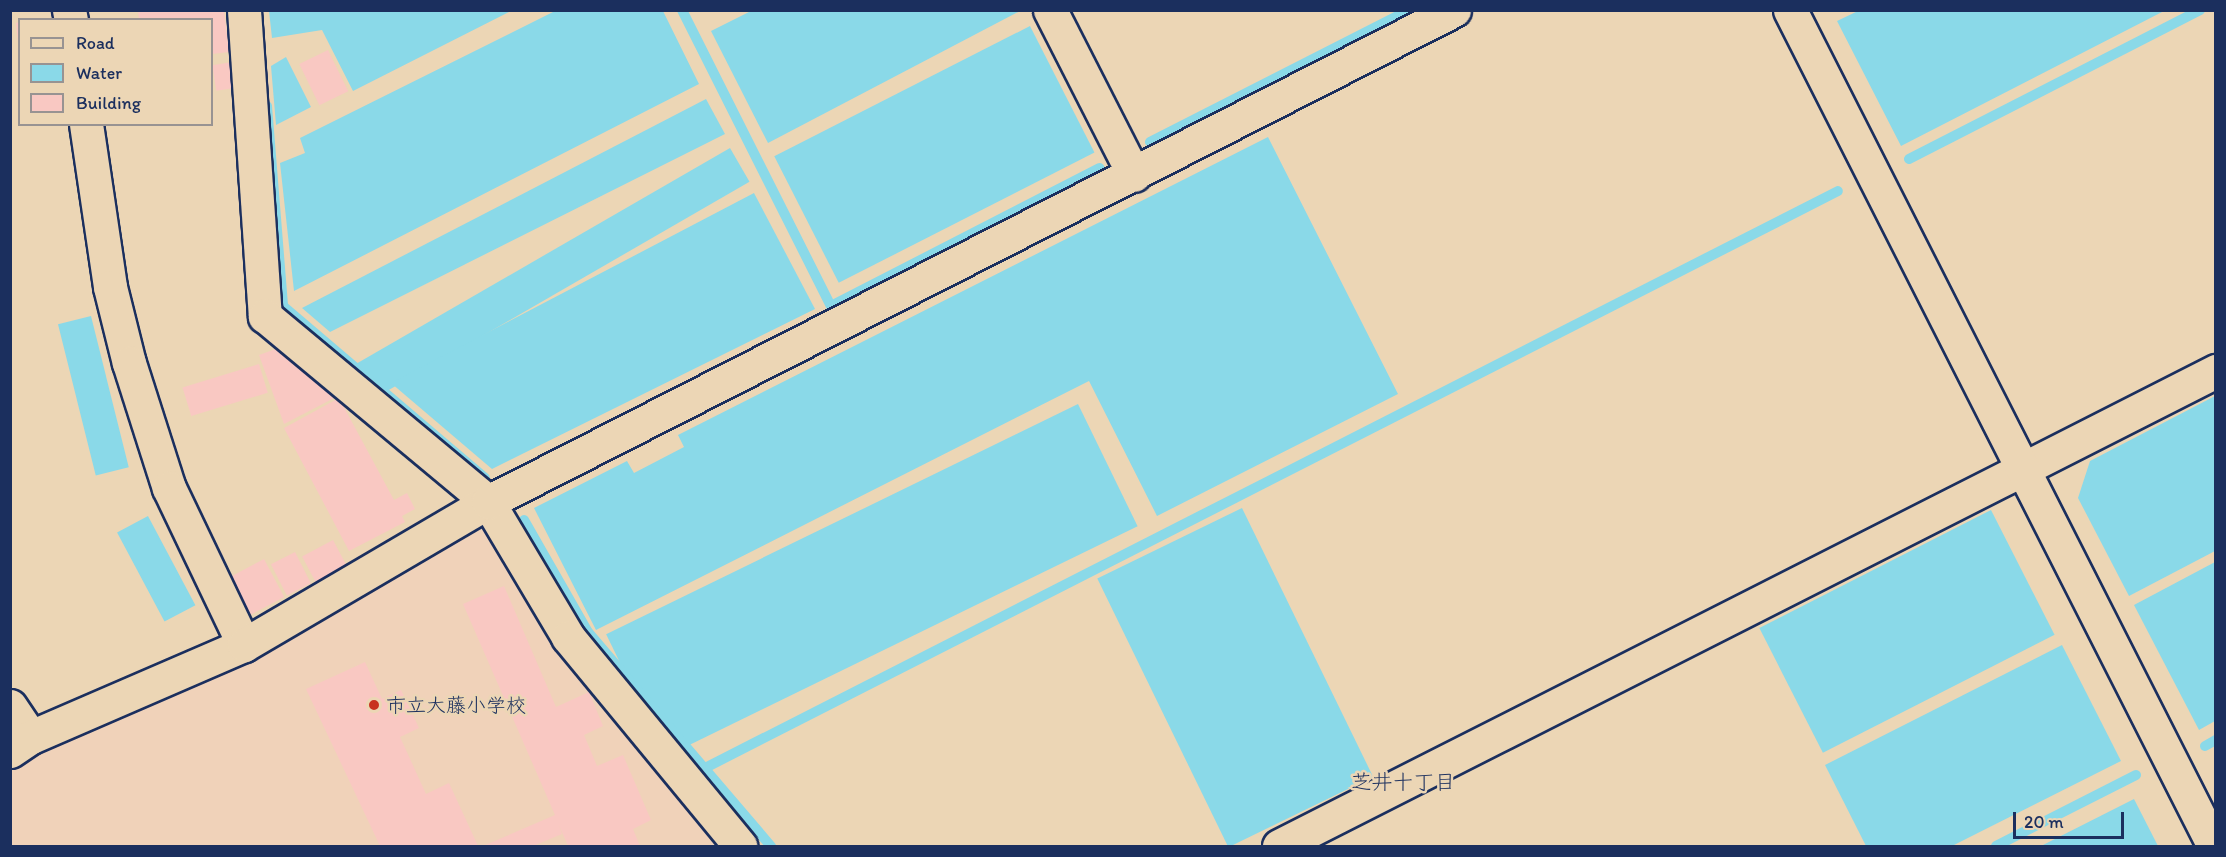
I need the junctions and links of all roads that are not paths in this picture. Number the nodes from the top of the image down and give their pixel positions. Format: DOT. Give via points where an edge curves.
graph roads {
  1 [pos="244,10"];
  2 [pos="1050,10"];
  3 [pos="1455,10"];
  4 [pos="1790,10"];
  5 [pos="86,126"];
  6 [pos="1134,175"];
  7 [pos="2216,371"];
  8 [pos="2023,469"];
  9 [pos="488,502"];
  10 [pos="244,645"];
  11 [pos="10,706"];
  12 [pos="21,744"];
  13 [pos="740,846"];
  14 [pos="1279,846"];
  15 [pos="2214,846"];
  1 -- 9 [label="street" via="265,316"];
  2 -- 6 [label="street"];
  3 -- 6 [label="street"];
  4 -- 8 [label="street"];
  5 -- 10 [label="street" via="110,286 129,363 169,488"];
  6 -- 9 [label="street"];
  7 -- 8 [label="street"];
  8 -- 14 [label="street"];
  8 -- 15 [label="street"];
  9 -- 10 [label="street"];
  9 -- 13 [label="street" via="568,637"];
  10 -- 12 [label="street"];
  11 -- 12 [label="street"];
}
